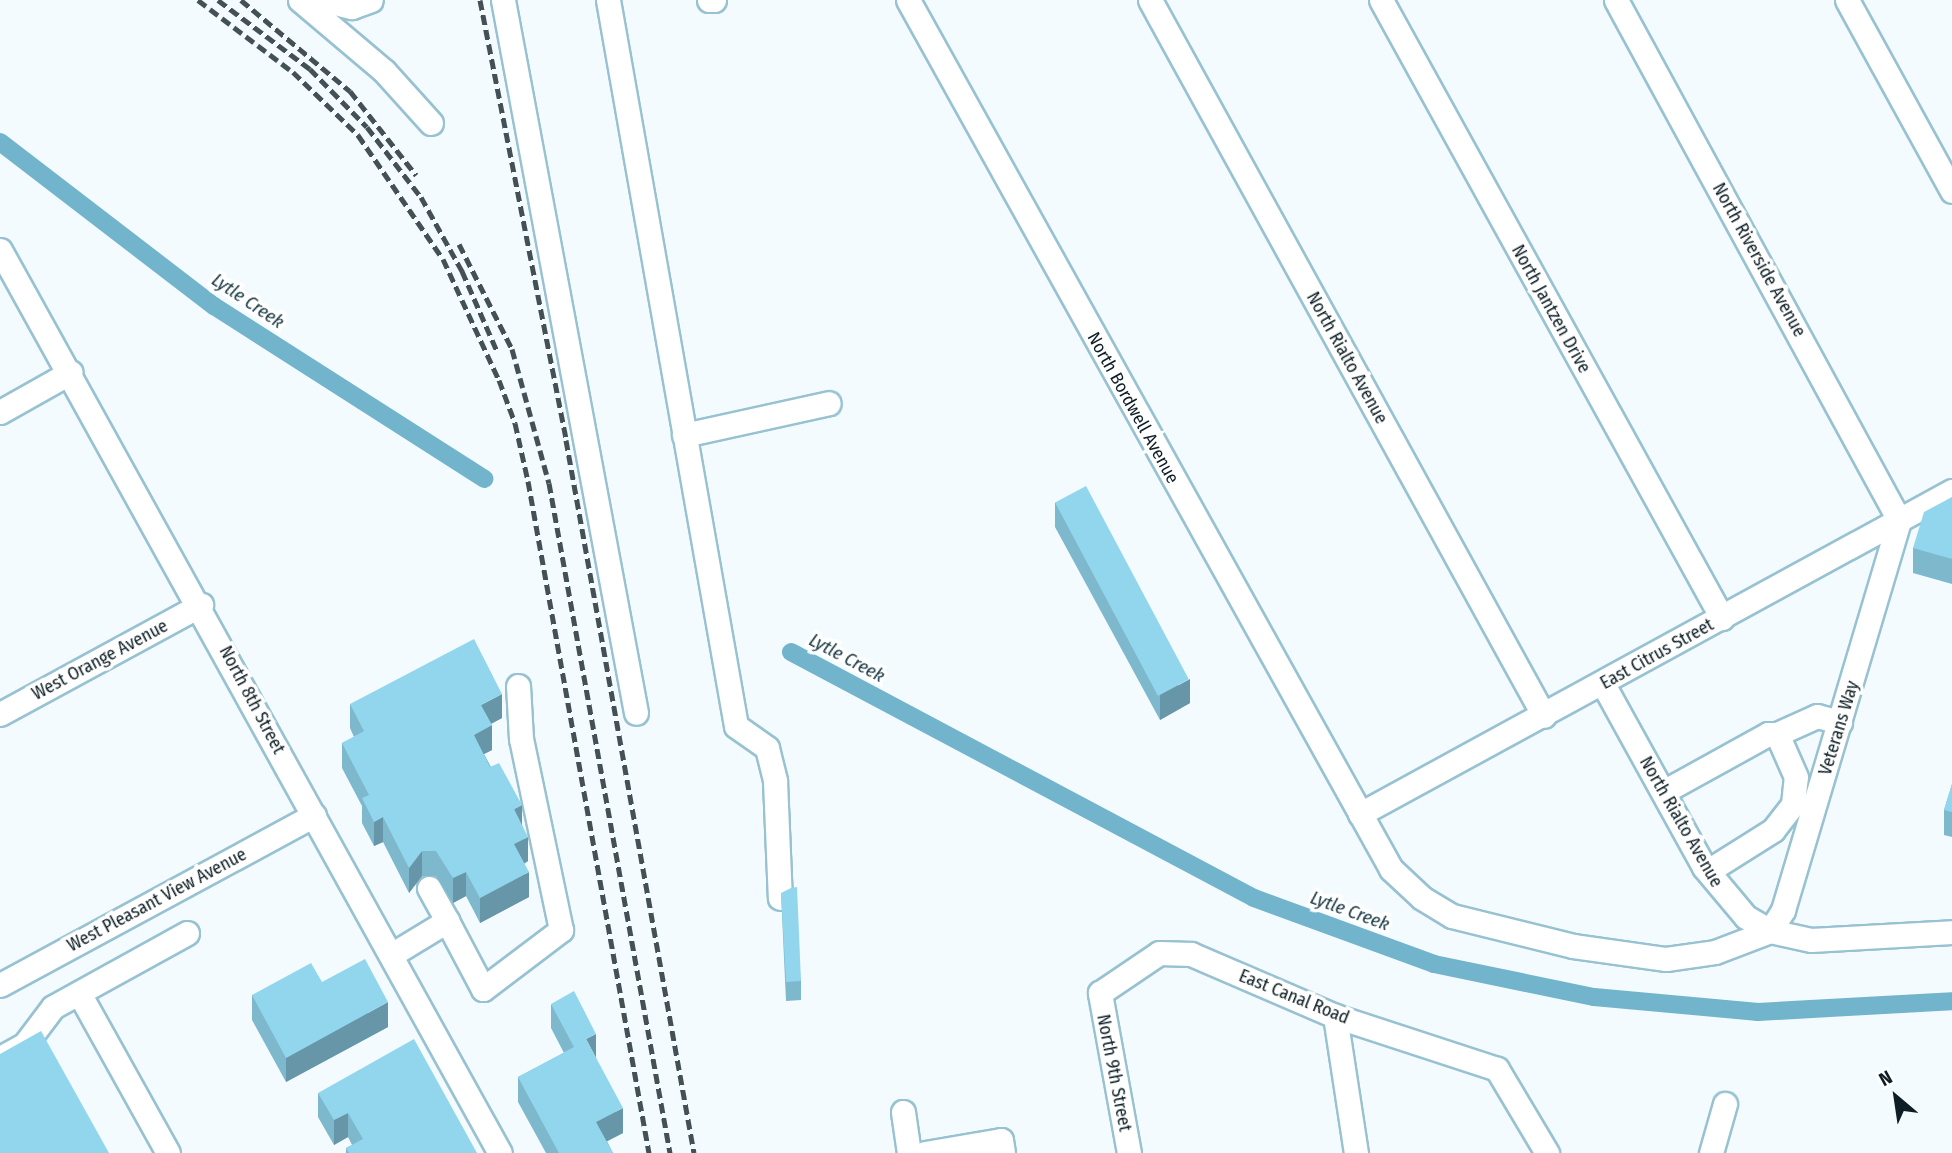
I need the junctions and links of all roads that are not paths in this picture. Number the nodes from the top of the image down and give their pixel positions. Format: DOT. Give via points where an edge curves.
graph roads {
  1 [pos="371,0"];
  2 [pos="503,0"];
  3 [pos="608,0"];
  4 [pos="709,0"];
  5 [pos="714,0"];
  6 [pos="908,0"];
  7 [pos="1150,0"];
  8 [pos="1381,0"];
  9 [pos="1616,0"];
  10 [pos="1847,0"];
  11 [pos="312,2"];
  12 [pos="431,123"];
  13 [pos="1952,191"];
  14 [pos="0,250"];
  15 [pos="72,372"];
  16 [pos="829,402"];
  17 [pos="0,412"];
  18 [pos="684,435"];
  19 [pos="1952,491"];
  20 [pos="1899,520"];
  21 [pos="201,606"];
  22 [pos="1722,618"];
  23 [pos="1603,684"];
  24 [pos="518,686"];
  25 [pos="636,713"];
  26 [pos="0,714"];
  27 [pos="1544,716"];
  28 [pos="1840,723"];
  29 [pos="1777,734"];
  30 [pos="1663,792"];
  31 [pos="1360,814"];
  32 [pos="314,815"];
  33 [pos="1707,871"];
  34 [pos="429,888"];
  35 [pos="780,898"];
  36 [pos="446,921"];
  37 [pos="1770,931"];
  38 [pos="1952,932"];
  39 [pos="187,933"];
  40 [pos="391,955"];
  41 [pos="0,985"];
  42 [pos="79,993"];
  43 [pos="1100,993"];
  44 [pos="1335,1016"];
  45 [pos="0,1058"];
  46 [pos="1725,1104"];
  47 [pos="903,1112"];
  48 [pos="168,1153"];
  49 [pos="500,1153"];
  50 [pos="909,1153"];
  51 [pos="925,1153"];
  52 [pos="1003,1153"];
  53 [pos="1129,1153"];
  54 [pos="1356,1153"];
  55 [pos="1547,1153"];
  56 [pos="1712,1153"];
  1 -- 11 [label="street" via="352,7"];
  2 -- 25 [label="street"];
  3 -- 18 [label="street"];
  4 -- 5 [label="street"];
  6 -- 31 [label="street, North Bordwell Avenue"];
  7 -- 27 [label="street, North Rialto Avenue"];
  8 -- 22 [label="street, North Jantzen Drive"];
  9 -- 20 [label="street, North Riverside Avenue"];
  10 -- 13 [label="street"];
  11 -- 12 [label="street"];
  14 -- 15 [label="street, North 8th Street"];
  15 -- 17 [label="street"];
  15 -- 21 [label="street, North 8th Street"];
  16 -- 18 [label="street"];
  18 -- 35 [label="street" via="736,726 767,748 775,781"];
  19 -- 20 [label="street, East Citrus Street"];
  20 -- 22 [label="street, East Citrus Street"];
  20 -- 28 [label="street, Veterans Way"];
  21 -- 26 [label="street, West Orange Avenue"];
  21 -- 32 [label="street, North 8th Street"];
  22 -- 23 [label="street, East Citrus Street"];
  23 -- 27 [label="street, East Citrus Street"];
  23 -- 30 [label="street, North Rialto Avenue"];
  24 -- 36 [label="street" via="522,739 561,930 483,989"];
  27 -- 31 [label="street, East Citrus Street"];
  28 -- 29 [label="street" via="1817,716"];
  28 -- 37 [label="street, Veterans Way" via="1783,910"];
  29 -- 30 [label="street" via="1768,734"];
  29 -- 33 [label="street" via="1796,776 1793,804 1773,830"];
  30 -- 33 [label="street, North Rialto Avenue"];
  31 -- 37 [label="street, North Bordwell Avenue" via="1391,869 1422,898 1452,916 1496,930 1666,959 1715,952"];
  32 -- 40 [label="street, North 8th Street"];
  32 -- 41 [label="street, West Pleasant View Avenue"];
  33 -- 37 [label="street, North Rialto Avenue" via="1746,917"];
  34 -- 36 [label="street"];
  36 -- 40 [label="street"];
  37 -- 38 [label="street, North Rialto Avenue" via="1811,940"];
  39 -- 42 [label="street"];
  40 -- 49 [label="street, North 8th Street"];
  42 -- 45 [label="street" via="54,1007 25,1044"];
  42 -- 48 [label="street"];
  43 -- 44 [label="street, East Canal Road" via="1159,953 1191,954"];
  43 -- 53 [label="street, North 9th Street"];
  44 -- 54 [label="street"];
  44 -- 55 [label="street, East Canal Road" via="1497,1069"];
  46 -- 56 [label="street"];
  47 -- 50 [label="street"];
  51 -- 52 [label="street" via="1000,1140"];
}
